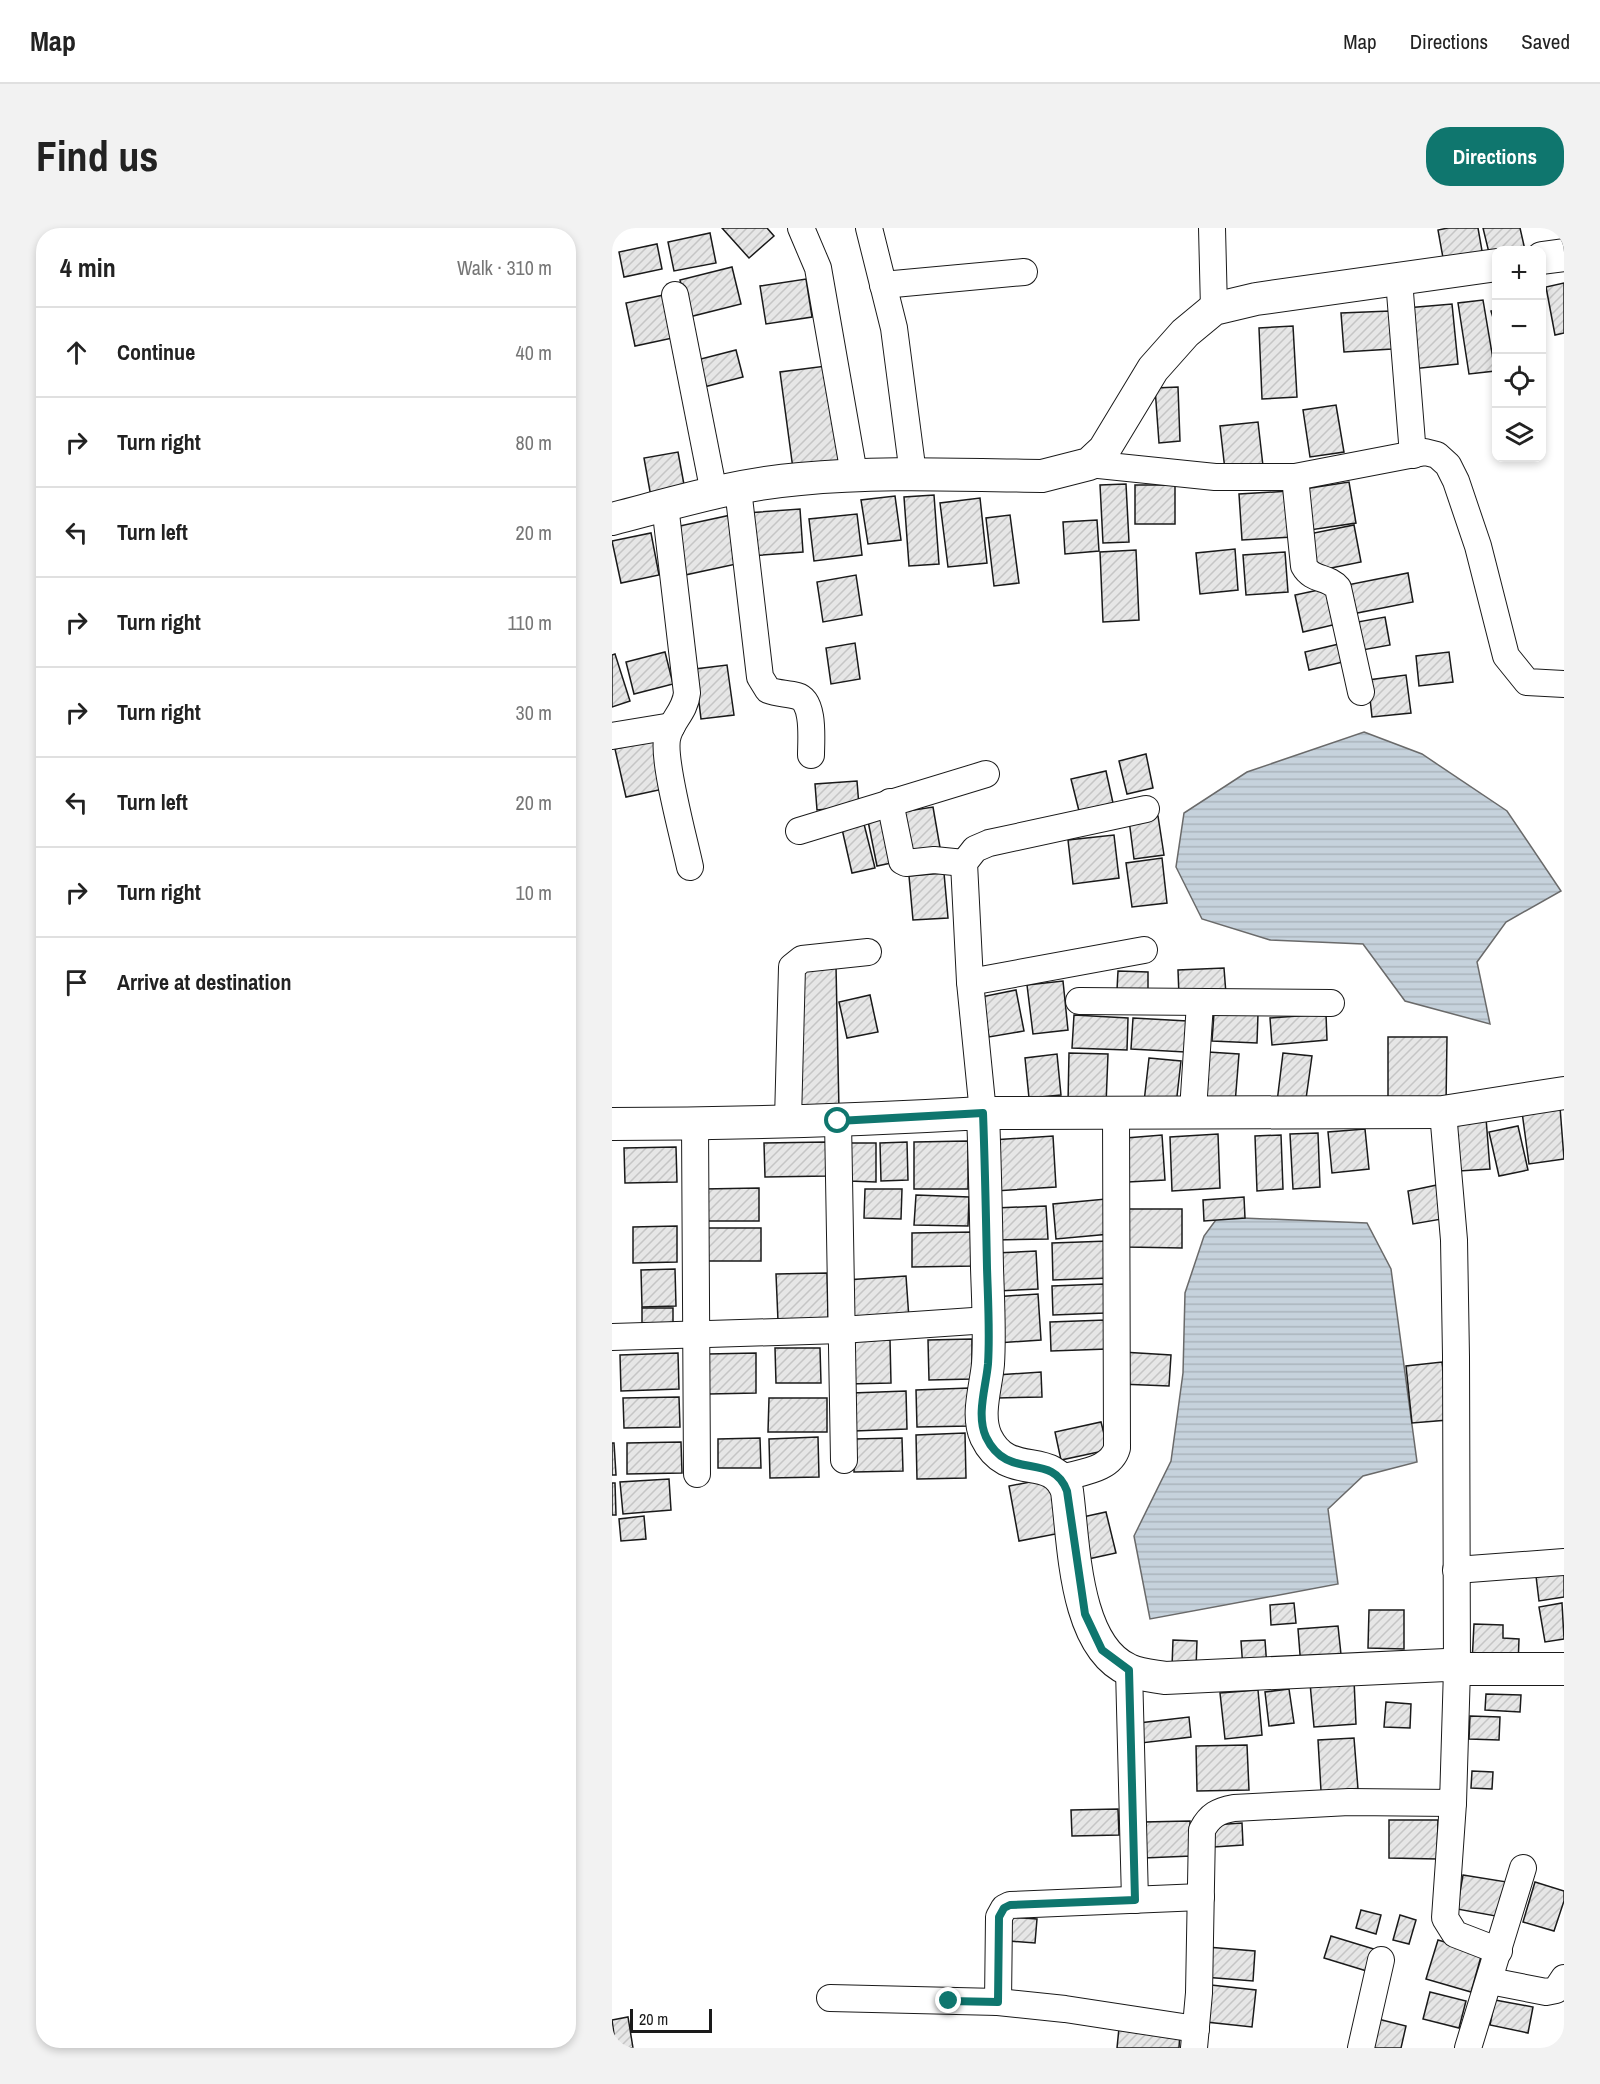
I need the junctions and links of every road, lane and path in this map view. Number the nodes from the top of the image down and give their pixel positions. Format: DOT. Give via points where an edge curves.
graph roads {
  1 [pos="801,228"];
  2 [pos="869,228"];
  3 [pos="1212,228"];
  4 [pos="1564,255"];
  5 [pos="1546,257"];
  6 [pos="1492,266"];
  7 [pos="1024,272"];
  8 [pos="1399,280"];
  9 [pos="883,285"];
  10 [pos="675,295"];
  11 [pos="1214,309"];
  12 [pos="1413,455"];
  13 [pos="1089,464"];
  14 [pos="854,474"];
  15 [pos="913,474"];
  16 [pos="1295,477"];
  17 [pos="726,491"];
  18 [pos="664,505"];
  19 [pos="612,519"];
  20 [pos="1564,684"];
  21 [pos="1361,692"];
  22 [pos="672,726"];
  23 [pos="612,736"];
  24 [pos="811,755"];
  25 [pos="986,774"];
  26 [pos="890,802"];
  27 [pos="1146,808"];
  28 [pos="799,831"];
  29 [pos="964,863"];
  30 [pos="690,867"];
  31 [pos="1144,950"];
  32 [pos="868,952"];
  33 [pos="970,982"];
  34 [pos="1079,1001"];
  35 [pos="1331,1002"];
  36 [pos="1200,1003"];
  37 [pos="1564,1093"];
  38 [pos="1193,1111"];
  39 [pos="1116,1112"];
  40 [pos="1443,1112"];
  41 [pos="983,1113"];
  42 [pos="788,1120"];
  43 [pos="838,1121"];
  44 [pos="612,1124"];
  45 [pos="695,1124"];
  46 [pos="988,1320"];
  47 [pos="841,1330"];
  48 [pos="695,1334"];
  49 [pos="612,1337"];
  50 [pos="844,1460"];
  51 [pos="697,1474"];
  52 [pos="1062,1478"];
  53 [pos="1564,1562"];
  54 [pos="1456,1570"];
  55 [pos="1457,1669"];
  56 [pos="1564,1669"];
  57 [pos="1129,1670"];
  58 [pos="1453,1803"];
  59 [pos="1523,1868"];
  60 [pos="1201,1897"];
  61 [pos="1135,1900"];
  62 [pos="1499,1951"];
  63 [pos="1381,1960"];
  64 [pos="1564,1978"];
  65 [pos="1490,1981"];
  66 [pos="830,1998"];
  67 [pos="998,2002"];
  68 [pos="1195,2038"];
  69 [pos="1361,2048"];
  70 [pos="1468,2048"];
  1 -- 14 [label="street" via="818,268"];
  2 -- 9 [label="street"];
  3 -- 11 [label="street"];
  4 -- 5 [label="street"];
  6 -- 8 [label="street"];
  7 -- 9 [label="street"];
  8 -- 11 [label="street" via="1256,299"];
  8 -- 12 [label="street"];
  9 -- 15 [label="street" via="894,328"];
  10 -- 17 [label="street"];
  11 -- 13 [label="street" via="1185,333 1153,369 1104,450"];
  12 -- 16 [label="street"];
  12 -- 20 [label="street" via="1437,455 1448,465 1456,482 1478,546 1506,656 1527,682"];
  13 -- 15 [label="street" via="1042,476"];
  13 -- 16 [label="street" via="1215,477"];
  14 -- 15 [label="street"];
  14 -- 17 [label="street"];
  16 -- 21 [label="street" via="1304,566 1312,577 1334,583 1338,588"];
  17 -- 18 [label="street"];
  17 -- 24 [label="street" via="760,677 768,690 805,701"];
  18 -- 19 [label="street"];
  18 -- 22 [label="street" via="687,693 686,706"];
  22 -- 23 [label="street"];
  22 -- 30 [label="street" via="667,739 668,758"];
  25 -- 26 [label="street"];
  26 -- 28 [label="street"];
  26 -- 29 [label="street" via="902,861"];
  27 -- 29 [label="street" via="989,843 975,849"];
  29 -- 33 [label="street"];
  31 -- 33 [label="street"];
  32 -- 42 [label="street" via="802,959 792,968"];
  33 -- 41 [label="street"];
  34 -- 36 [label="street"];
  35 -- 36 [label="street"];
  36 -- 38 [label="street"];
  37 -- 40 [label="street"];
  38 -- 39 [label="street"];
  38 -- 40 [label="street"];
  39 -- 41 [label="street"];
  39 -- 52 [label="street" via="1117,1448 1115,1456 1104,1465"];
  40 -- 54 [label="street" via="1454,1240"];
  41 -- 43 [label="street"];
  41 -- 46 [label="street"];
  42 -- 43 [label="street"];
  42 -- 45 [label="street"];
  43 -- 47 [label="street"];
  44 -- 45 [label="street"];
  45 -- 48 [label="street"];
  46 -- 47 [label="street"];
  46 -- 52 [label="street" via="982,1417 985,1434 996,1454 1012,1463 1052,1471"];
  47 -- 48 [label="street"];
  47 -- 50 [label="street"];
  48 -- 49 [label="street"];
  48 -- 51 [label="street"];
  52 -- 57 [label="street" via="1085,1614 1102,1650"];
  53 -- 54 [label="street"];
  54 -- 55 [label="street"];
  55 -- 56 [label="street"];
  55 -- 57 [label="street" via="1446,1665 1165,1678"];
  55 -- 58 [label="street"];
  57 -- 61 [label="street"];
  58 -- 60 [label="street" via="1349,1802 1219,1810 1202,1830"];
  58 -- 62 [label="street" via="1445,1918 1455,1934"];
  59 -- 62 [label="street"];
  60 -- 61 [label="street"];
  60 -- 68 [label="street"];
  61 -- 67 [label="street" via="1004,1908 999,1917"];
  62 -- 65 [label="street"];
  63 -- 69 [label="street"];
  64 -- 65 [label="street" via="1556,1990 1546,1992"];
  65 -- 70 [label="street"];
  66 -- 67 [label="street"];
  67 -- 68 [label="street" via="1065,2009"];
}
